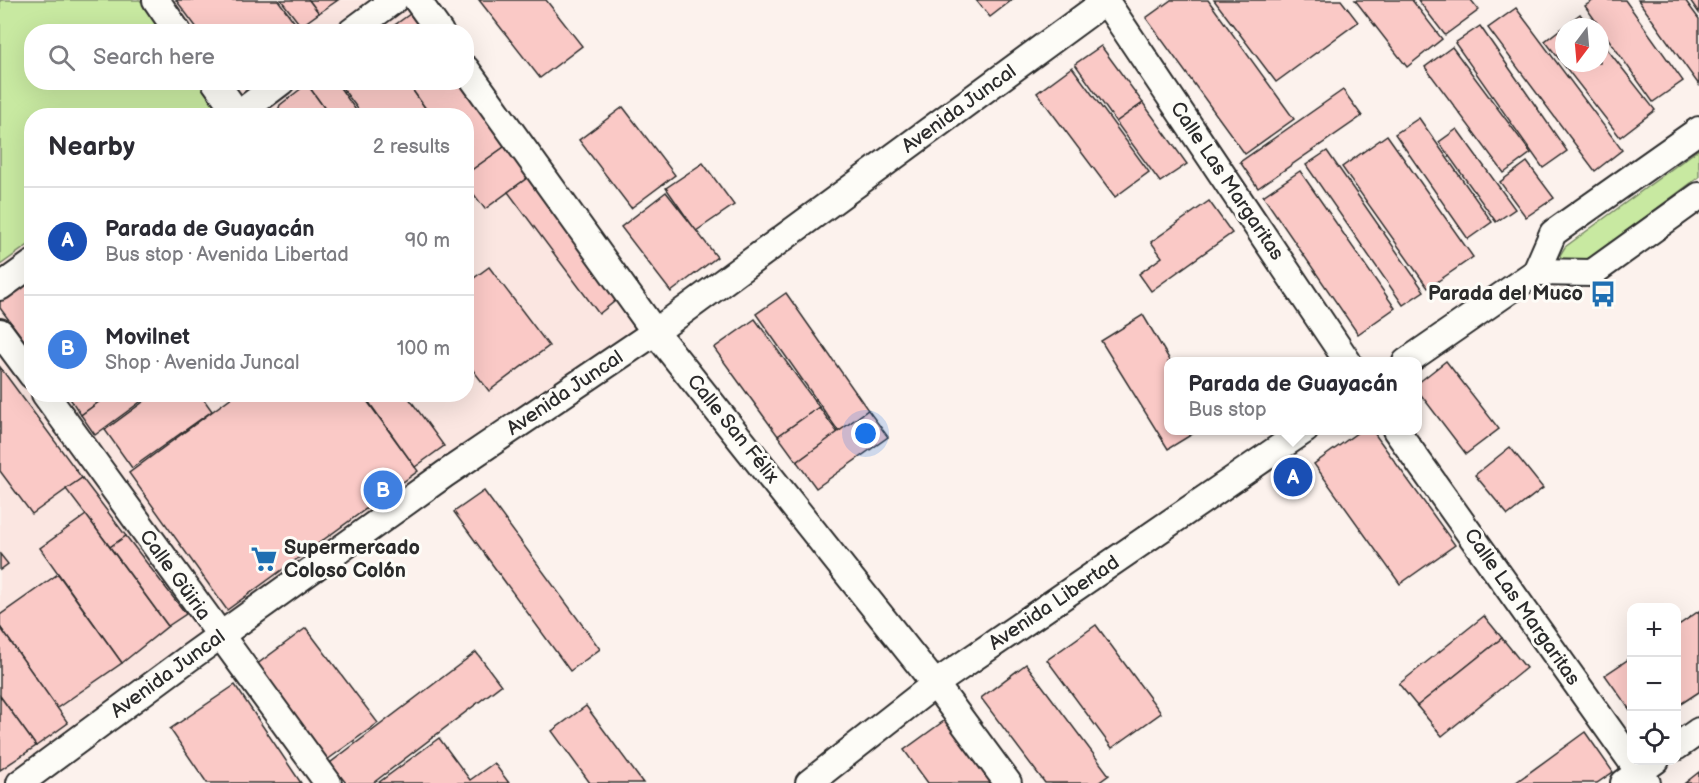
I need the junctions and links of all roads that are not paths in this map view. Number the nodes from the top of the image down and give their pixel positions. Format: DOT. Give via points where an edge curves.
graph roads {
  1 [pos="156,0"];
  2 [pos="394,0"];
  3 [pos="417,0"];
  4 [pos="1106,0"];
  5 [pos="172,24"];
  6 [pos="362,24"];
  7 [pos="434,24"];
  8 [pos="474,80"];
  9 [pos="220,90"];
  10 [pos="270,90"];
  11 [pos="232,108"];
  12 [pos="246,108"];
  13 [pos="1699,130"];
  14 [pos="1699,196"];
  15 [pos="24,270"];
  16 [pos="1536,272"];
  17 [pos="0,287"];
  18 [pos="0,332"];
  19 [pos="655,332"];
  20 [pos="1345,357"];
  21 [pos="1413,357"];
  22 [pos="24,364"];
  23 [pos="51,402"];
  24 [pos="1298,435"];
  25 [pos="1400,435"];
  26 [pos="220,636"];
  27 [pos="935,684"];
  28 [pos="1699,731"];
  29 [pos="1681,744"];
  30 [pos="1642,775"];
  31 [pos="20,783"];
  32 [pos="328,783"];
  33 [pos="809,783"];
  34 [pos="1008,783"];
  1 -- 5 [label="street"];
  2 -- 6 [label="street"];
  3 -- 7 [label="street"];
  4 -- 19 [label="street, Avenida Juncal"];
  4 -- 20 [label="street, Calle Las Margaritas"];
  8 -- 19 [label="street, Calle San Félix"];
  9 -- 11 [label="street"];
  10 -- 12 [label="street"];
  13 -- 16 [label="street" via="1553,232"];
  14 -- 16 [label="street" via="1592,273"];
  15 -- 17 [label="street"];
  16 -- 21 [label="street"];
  18 -- 22 [label="street"];
  19 -- 26 [label="street, Avenida Juncal" via="445,474"];
  19 -- 27 [label="street, Calle San Félix"];
  23 -- 26 [label="street, Calle Güiria"];
  24 -- 27 [label="street, Avenida Libertad"];
  25 -- 30 [label="street, Calle Las Margaritas"];
  26 -- 31 [label="street, Avenida Juncal"];
  26 -- 32 [label="street, Calle Güiria"];
  27 -- 33 [label="street, Avenida Libertad"];
  27 -- 34 [label="street, Calle San Félix"];
  28 -- 29 [label="street"];
}
